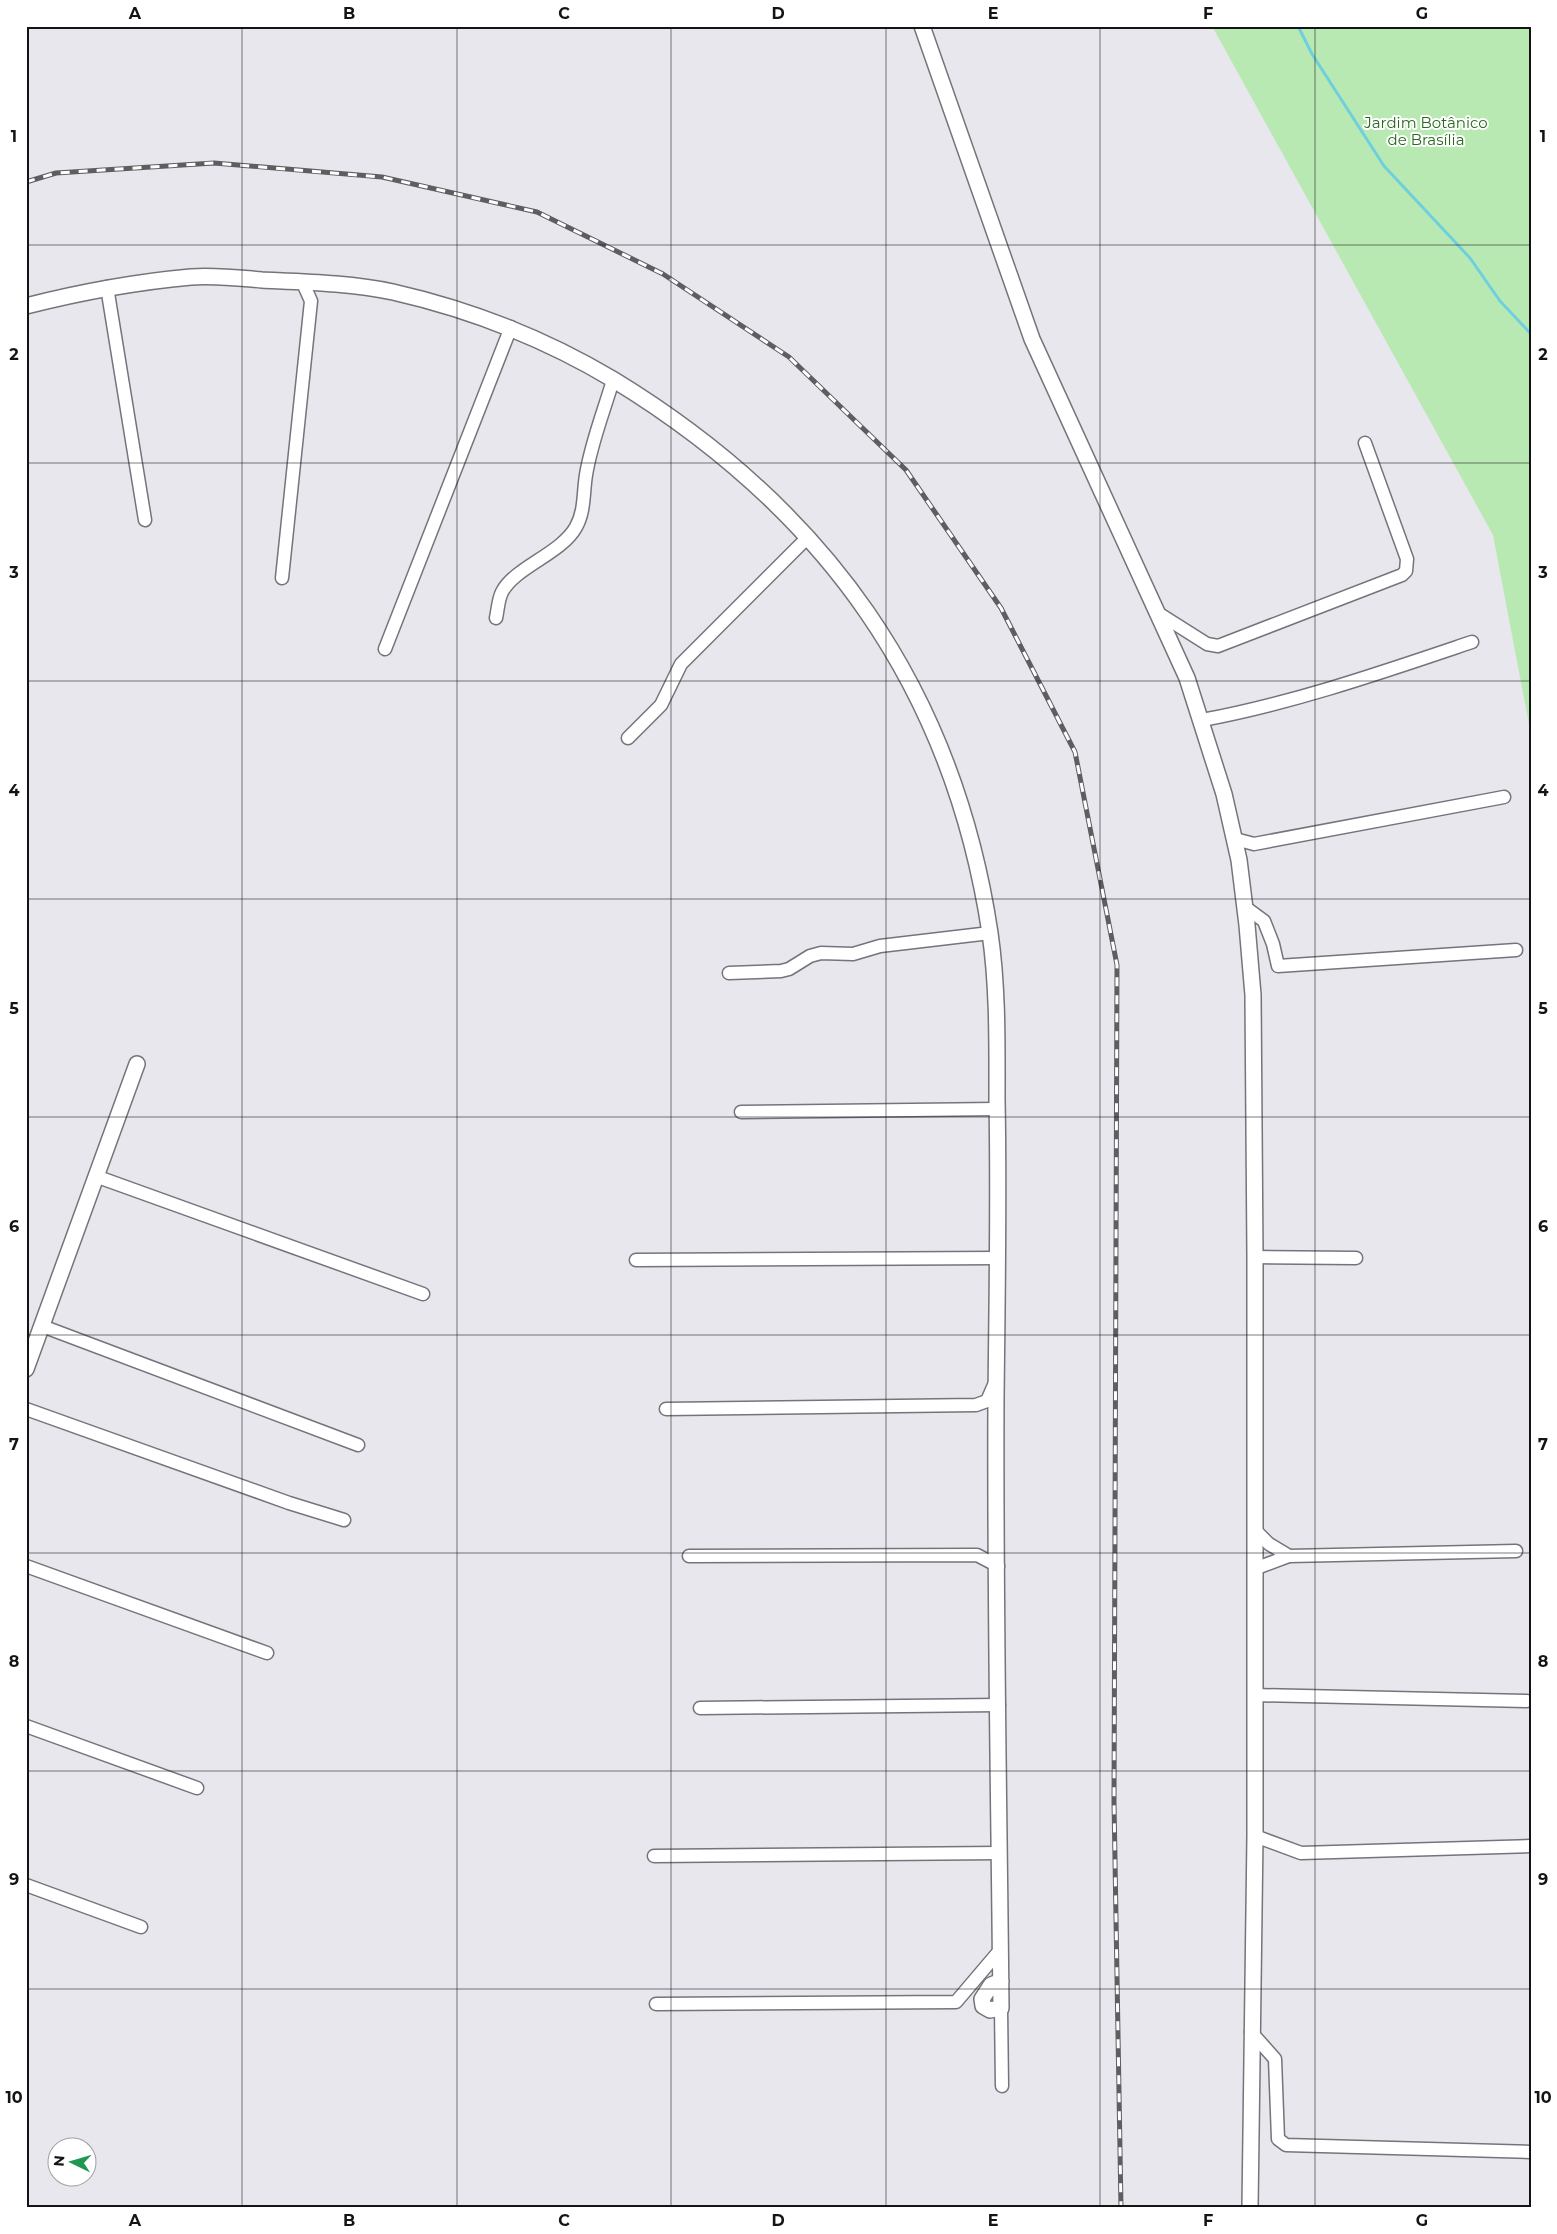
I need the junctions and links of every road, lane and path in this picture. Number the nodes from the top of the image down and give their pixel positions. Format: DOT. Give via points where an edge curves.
graph roads {
  1 [pos="922,26"];
  2 [pos="302,281"];
  3 [pos="326,284"];
  4 [pos="107,287"];
  5 [pos="311,301"];
  6 [pos="26,306"];
  7 [pos="511,327"];
  8 [pos="613,380"];
  9 [pos="1365,443"];
  10 [pos="145,520"];
  11 [pos="808,537"];
  12 [pos="282,578"];
  13 [pos="1158,613"];
  14 [pos="496,618"];
  15 [pos="1472,642"];
  16 [pos="385,649"];
  17 [pos="1202,720"];
  18 [pos="628,738"];
  19 [pos="1504,797"];
  20 [pos="1235,838"];
  21 [pos="1254,844"];
  22 [pos="1239,860"];
  23 [pos="1245,907"];
  24 [pos="990,933"];
  25 [pos="1516,950"];
  26 [pos="729,974"];
  27 [pos="137,1064"];
  28 [pos="997,1109"];
  29 [pos="741,1112"];
  30 [pos="98,1177"];
  31 [pos="1255,1257"];
  32 [pos="998,1258"];
  33 [pos="1356,1258"];
  34 [pos="636,1260"];
  35 [pos="424,1294"];
  36 [pos="42,1326"];
  37 [pos="26,1368"];
  38 [pos="997,1372"];
  39 [pos="26,1409"];
  40 [pos="666,1409"];
  41 [pos="358,1445"];
  42 [pos="344,1520"];
  43 [pos="1255,1530"];
  44 [pos="998,1540"];
  45 [pos="1516,1551"];
  46 [pos="977,1555"];
  47 [pos="689,1556"];
  48 [pos="1289,1556"];
  49 [pos="26,1566"];
  50 [pos="998,1566"];
  51 [pos="1254,1569"];
  52 [pos="266,1653"];
  53 [pos="1254,1695"];
  54 [pos="1527,1701"];
  55 [pos="999,1705"];
  56 [pos="700,1708"];
  57 [pos="26,1726"];
  58 [pos="197,1788"];
  59 [pos="1255,1836"];
  60 [pos="1531,1846"];
  61 [pos="1000,1853"];
  62 [pos="654,1856"];
  63 [pos="26,1885"];
  64 [pos="141,1927"];
  65 [pos="1001,1949"];
  66 [pos="656,2004"];
  67 [pos="1001,2008"];
  68 [pos="1251,2032"];
  69 [pos="1002,2086"];
  70 [pos="1531,2152"];
  71 [pos="1250,2208"];
  1 -- 13 [label="street" via="1032,339"];
  2 -- 3 [label="street"];
  2 -- 4 [label="street" via="197,276"];
  2 -- 5 [label="street"];
  3 -- 5 [label="street"];
  3 -- 7 [label="street" via="390,291"];
  4 -- 6 [label="street"];
  4 -- 10 [label="street"];
  5 -- 12 [label="street"];
  7 -- 8 [label="street"];
  7 -- 16 [label="street"];
  8 -- 11 [label="street" via="687,429 748,477"];
  8 -- 14 [label="street" via="590,453 584,503 577,526 561,543 509,582 499,599"];
  9 -- 13 [label="street" via="1407,559 1408,566 1402,575 1218,646 1207,644"];
  11 -- 18 [label="street" via="681,664 661,705"];
  11 -- 24 [label="street" via="874,620 915,692 942,752 960,805"];
  13 -- 17 [label="street"];
  15 -- 17 [label="street" via="1319,692 1263,708"];
  17 -- 20 [label="street"];
  19 -- 21 [label="street"];
  20 -- 21 [label="street"];
  20 -- 22 [label="street"];
  21 -- 22 [label="street"];
  22 -- 23 [label="street"];
  23 -- 25 [label="street" via="1264,921 1278,966"];
  23 -- 31 [label="street" via="1252,996"];
  24 -- 26 [label="street" via="880,946 853,954 821,953 789,969"];
  24 -- 28 [label="street"];
  27 -- 30 [label="street"];
  28 -- 29 [label="street"];
  28 -- 32 [label="street"];
  30 -- 35 [label="street"];
  30 -- 36 [label="street"];
  31 -- 33 [label="street"];
  31 -- 43 [label="street"];
  32 -- 34 [label="street"];
  32 -- 38 [label="street"];
  36 -- 37 [label="street"];
  36 -- 41 [label="street"];
  38 -- 40 [label="street" via="990,1398 984,1404 976,1405"];
  38 -- 44 [label="street"];
  39 -- 42 [label="street"];
  43 -- 48 [label="street" via="1269,1544"];
  43 -- 51 [label="street"];
  44 -- 46 [label="street"];
  44 -- 50 [label="street"];
  45 -- 48 [label="street"];
  46 -- 47 [label="street"];
  46 -- 50 [label="street"];
  48 -- 51 [label="street"];
  49 -- 52 [label="street"];
  50 -- 55 [label="street"];
  51 -- 53 [label="street"];
  53 -- 54 [label="street"];
  53 -- 59 [label="street"];
  55 -- 56 [label="street"];
  55 -- 61 [label="street"];
  57 -- 58 [label="street"];
  59 -- 60 [label="street" via="1301,1853"];
  59 -- 68 [label="street"];
  61 -- 62 [label="street"];
  61 -- 65 [label="street"];
  63 -- 64 [label="street"];
  65 -- 66 [label="street" via="956,2002"];
  65 -- 67 [label="street"];
  67 -- 69 [label="street"];
  68 -- 70 [label="street" via="1275,2059 1278,2139 1286,2145"];
  68 -- 71 [label="street"];
}
